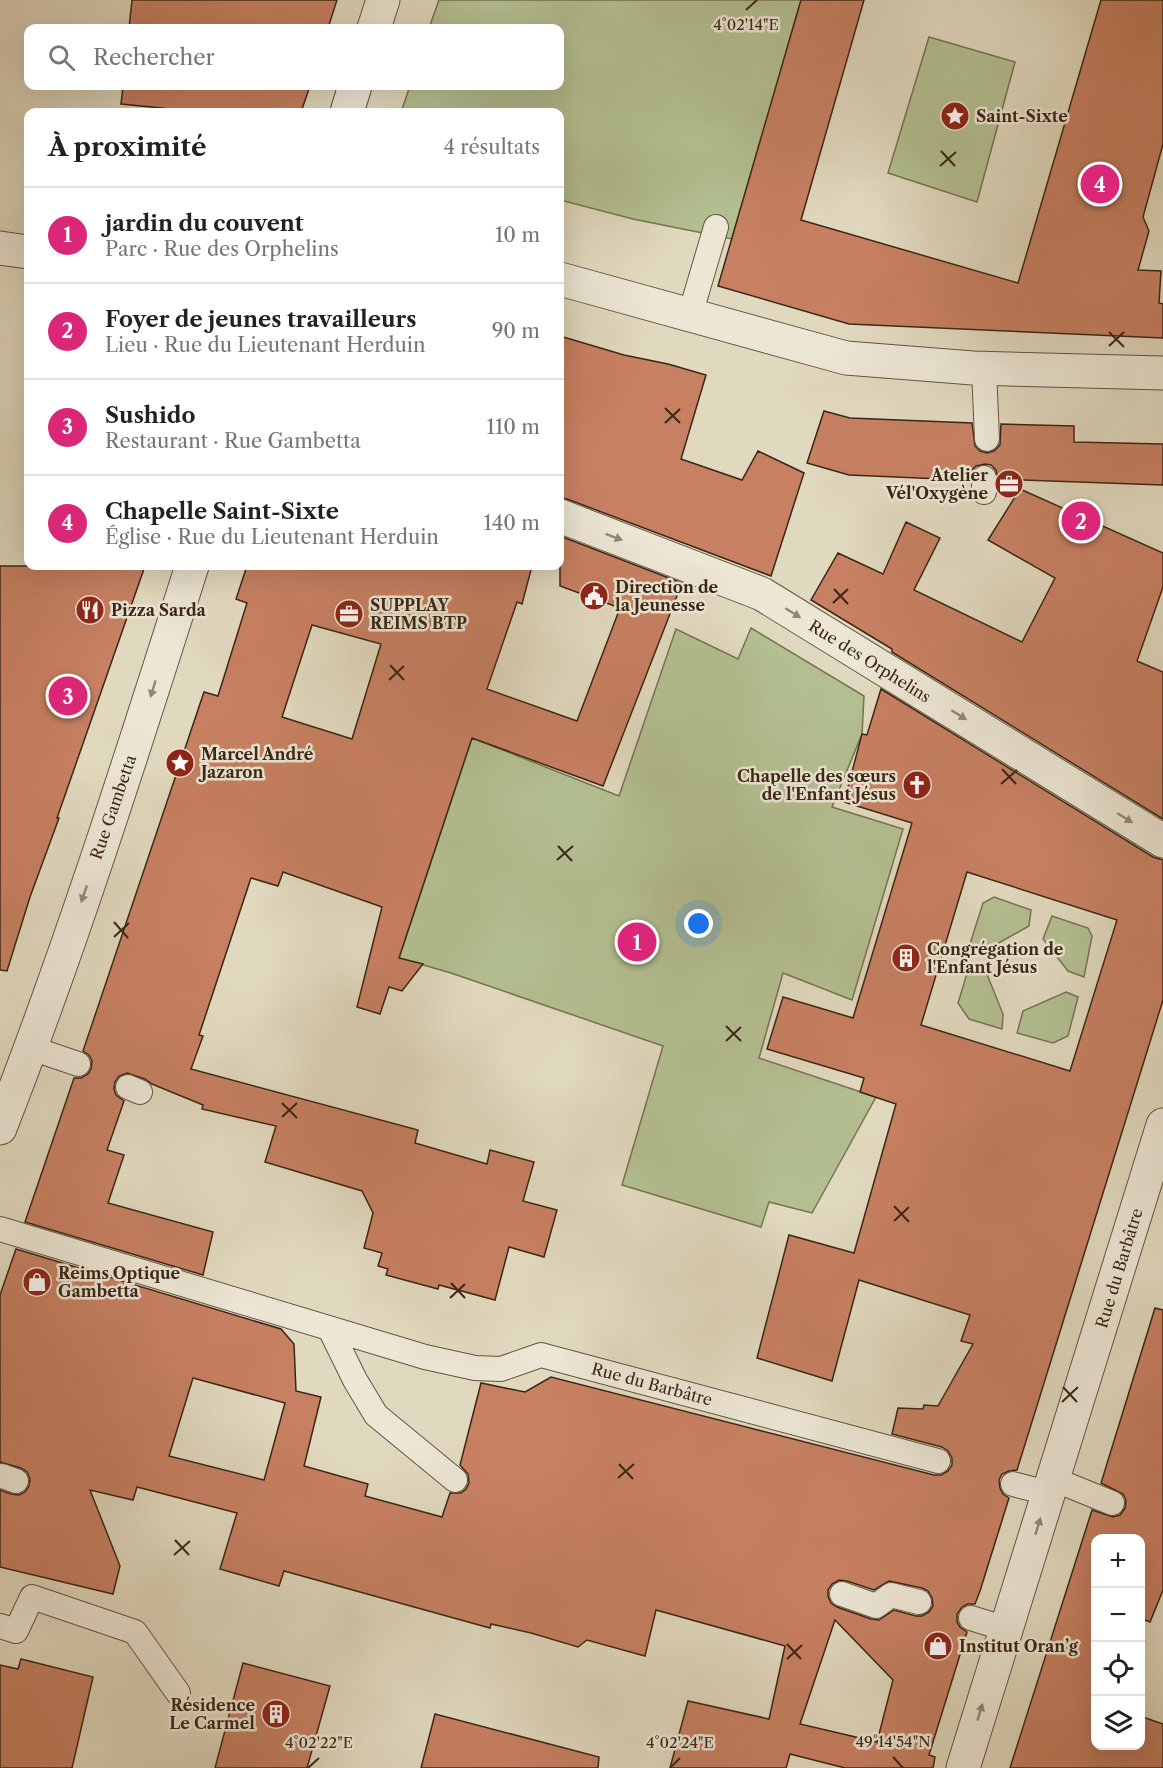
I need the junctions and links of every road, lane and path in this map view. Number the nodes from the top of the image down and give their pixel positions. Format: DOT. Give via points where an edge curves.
graph roads {
  1 [pos="383,0"];
  2 [pos="375,24"];
  3 [pos="354,90"];
  4 [pos="348,108"];
  5 [pos="716,227"];
  6 [pos="0,248"];
  7 [pos="24,251"];
  8 [pos="564,280"];
  9 [pos="690,315"];
  10 [pos="984,369"];
  11 [pos="1163,373"];
  12 [pos="987,439"];
  13 [pos="564,518"];
  14 [pos="191,570"];
  15 [pos="1163,841"];
  16 [pos="31,1048"];
  17 [pos="78,1064"];
  18 [pos="1163,1125"];
  19 [pos="0,1128"];
  20 [pos="0,1229"];
  21 [pos="342,1326"];
  22 [pos="938,1461"];
  23 [pos="454,1480"];
  24 [pos="1013,1484"];
  25 [pos="1050,1486"];
  26 [pos="1112,1503"];
  27 [pos="842,1594"];
  28 [pos="919,1602"];
  29 [pos="971,1618"];
  30 [pos="0,1626"];
  31 [pos="1006,1629"];
  32 [pos="178,1693"];
  33 [pos="963,1768"];
  1 -- 2 [label="street"];
  3 -- 4 [label="street"];
  5 -- 9 [label="lane"];
  6 -- 7 [label="street"];
  8 -- 9 [label="street"];
  9 -- 10 [label="street" via="846,358"];
  10 -- 11 [label="street"];
  10 -- 12 [label="lane"];
  13 -- 15 [label="street, Rue des Orphelins, one-way" via="762,594"];
  14 -- 16 [label="street, Rue Gambetta, one-way"];
  16 -- 17 [label="lane"];
  16 -- 19 [label="street, Rue Gambetta"];
  18 -- 25 [label="street, Rue du Barbâtre"];
  20 -- 21 [label="lane, Rue du Barbâtre"];
  21 -- 22 [label="lane, Rue du Barbâtre" via="366,1340 476,1368 501,1369 541,1355"];
  21 -- 23 [label="lane" via="355,1380 376,1416"];
  24 -- 25 [label="lane"];
  25 -- 26 [label="lane"];
  31 -- 25 [label="street, Rue du Barbâtre, one-way"];
  27 -- 28 [label="lane" via="876,1606 891,1595"];
  29 -- 31 [label="lane"];
  30 -- 32 [label="lane" via="16,1631 32,1597 135,1632"];
  33 -- 31 [label="street, Rue du Barbâtre, one-way"];
}
